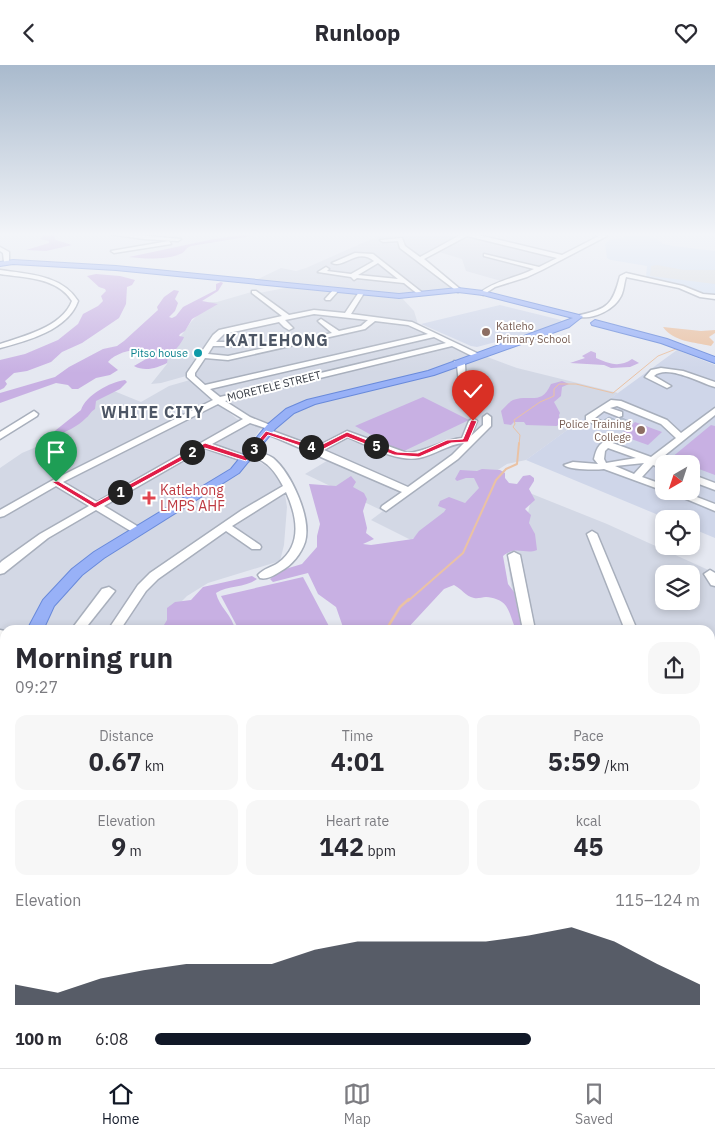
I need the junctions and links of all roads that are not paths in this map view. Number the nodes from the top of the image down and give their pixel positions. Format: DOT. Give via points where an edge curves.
graph roads {
  1 [pos="45,280"];
  2 [pos="234,280"];
  3 [pos="384,280"];
  4 [pos="404,280"];
  5 [pos="445,280"];
  6 [pos="514,280"];
  7 [pos="621,280"];
  8 [pos="648,280"];
  9 [pos="407,282"];
  10 [pos="336,290"];
  11 [pos="458,290"];
  12 [pos="254,292"];
  13 [pos="361,293"];
  14 [pos="483,293"];
  15 [pos="421,294"];
  16 [pos="715,297"];
  17 [pos="328,299"];
  18 [pos="347,315"];
  19 [pos="283,318"];
  20 [pos="374,318"];
  21 [pos="595,318"];
  22 [pos="576,320"];
  23 [pos="321,321"];
  24 [pos="289,328"];
  25 [pos="619,329"];
  26 [pos="338,334"];
  27 [pos="435,335"];
  28 [pos="235,343"];
  29 [pos="212,344"];
  30 [pos="452,344"];
  31 [pos="0,346"];
  32 [pos="477,355"];
  33 [pos="204,356"];
  34 [pos="715,360"];
  35 [pos="458,363"];
  36 [pos="463,383"];
  37 [pos="715,385"];
  38 [pos="667,386"];
  39 [pos="204,388"];
  40 [pos="219,400"];
  41 [pos="603,408"];
  42 [pos="715,411"];
  43 [pos="34,414"];
  44 [pos="619,414"];
  45 [pos="487,417"];
  46 [pos="248,420"];
  47 [pos="473,421"];
  48 [pos="602,425"];
  49 [pos="269,430"];
  50 [pos="0,436"];
  51 [pos="681,437"];
  52 [pos="467,442"];
  53 [pos="205,445"];
  54 [pos="318,450"];
  55 [pos="419,455"];
  56 [pos="248,456"];
  57 [pos="652,461"];
  58 [pos="655,462"];
  59 [pos="569,465"];
  60 [pos="603,465"];
  61 [pos="438,469"];
  62 [pos="636,478"];
  63 [pos="700,481"];
  64 [pos="56,482"];
  65 [pos="655,485"];
  66 [pos="288,487"];
  67 [pos="715,487"];
  68 [pos="409,491"];
  69 [pos="695,500"];
  70 [pos="95,506"];
  71 [pos="386,508"];
  72 [pos="715,508"];
  73 [pos="0,514"];
  74 [pos="224,526"];
  75 [pos="138,531"];
  76 [pos="592,534"];
  77 [pos="256,547"];
  78 [pos="514,555"];
  79 [pos="0,570"];
  80 [pos="264,575"];
  81 [pos="109,591"];
  82 [pos="38,625"];
  83 [pos="81,625"];
  84 [pos="117,625"];
  85 [pos="528,625"];
  86 [pos="629,625"];
  1 -- 31 [label="street" via="68,291 74,301 72,309 60,321"];
  2 -- 10 [label="main road"];
  3 -- 9 [label="street"];
  4 -- 9 [label="street"];
  5 -- 11 [label="street"];
  6 -- 14 [label="street" via="493,286"];
  7 -- 21 [label="street" via="617,298"];
  8 -- 16 [label="street"];
  9 -- 15 [label="street"];
  10 -- 13 [label="main road"];
  10 -- 17 [label="street"];
  11 -- 14 [label="main road"];
  11 -- 15 [label="main road"];
  12 -- 19 [label="street"];
  13 -- 15 [label="main road"];
  13 -- 18 [label="street"];
  14 -- 22 [label="main road"];
  18 -- 19 [label="street" via="314,312"];
  18 -- 20 [label="street"];
  19 -- 24 [label="street"];
  19 -- 29 [label="street" via="222,332"];
  20 -- 26 [label="street" via="363,328"];
  20 -- 27 [label="street" via="406,321"];
  21 -- 22 [label="main road"];
  21 -- 25 [label="main road"];
  22 -- 25 [label="main road"];
  22 -- 32 [label="main road"];
  23 -- 26 [label="street"];
  25 -- 34 [label="main road"];
  26 -- 33 [label="street" via="228,358"];
  27 -- 30 [label="street"];
  27 -- 39 [label="street"];
  28 -- 29 [label="street"];
  29 -- 33 [label="street"];
  30 -- 32 [label="street"];
  30 -- 40 [label="street, MORETELE STREET"];
  32 -- 35 [label="main road"];
  33 -- 39 [label="street" via="191,377"];
  35 -- 36 [label="street" via="461,364"];
  35 -- 49 [label="main road" via="431,373 301,405"];
  37 -- 38 [label="street" via="665,368 650,374 649,377"];
  39 -- 40 [label="street"];
  40 -- 46 [label="street"];
  40 -- 64 [label="street, MORETELE STREET"];
  41 -- 44 [label="street"];
  41 -- 48 [label="street" via="589,418"];
  41 -- 51 [label="street" via="611,403 622,404 664,422"];
  42 -- 51 [label="street"];
  43 -- 50 [label="street"];
  45 -- 52 [label="street" via="488,425"];
  46 -- 49 [label="street"];
  46 -- 53 [label="street"];
  47 -- 52 [label="street"];
  49 -- 54 [label="street"];
  49 -- 56 [label="main road"];
  51 -- 57 [label="street"];
  52 -- 55 [label="street" via="449,442"];
  52 -- 61 [label="street"];
  53 -- 56 [label="street"];
  53 -- 70 [label="street"];
  54 -- 55 [label="street" via="347,434 396,453"];
  54 -- 68 [label="street"];
  55 -- 61 [label="street"];
  56 -- 66 [label="street" via="266,458 274,464"];
  56 -- 75 [label="main road" via="221,481"];
  57 -- 58 [label="street"];
  57 -- 60 [label="street"];
  57 -- 60 [label="street" via="607,444 601,450"];
  57 -- 62 [label="street"];
  59 -- 60 [label="street"];
  60 -- 62 [label="street"];
  61 -- 68 [label="street"];
  62 -- 65 [label="street"];
  63 -- 67 [label="street"];
  64 -- 70 [label="street"];
  64 -- 73 [label="street, MORETELE STREET"];
  66 -- 74 [label="street"];
  66 -- 80 [label="street" via="296,503 300,540 283,567"];
  68 -- 71 [label="street"];
  69 -- 72 [label="street"];
  70 -- 75 [label="street"];
  70 -- 79 [label="street" via="44,537"];
  74 -- 77 [label="street"];
  74 -- 84 [label="street" via="154,576"];
  75 -- 82 [label="main road" via="98,555 58,591"];
  76 -- 86 [label="street"];
  78 -- 85 [label="street"];
  81 -- 83 [label="street"];
}
